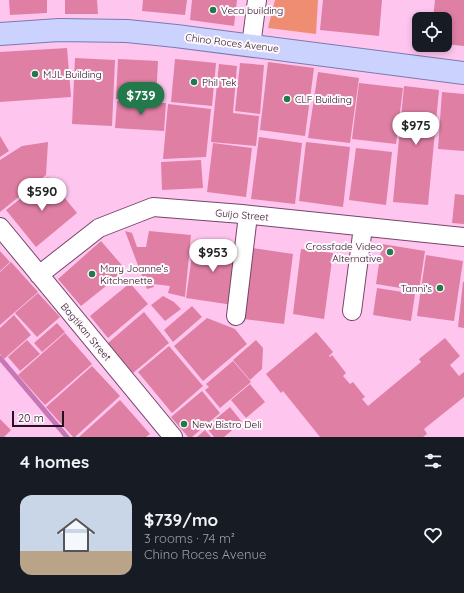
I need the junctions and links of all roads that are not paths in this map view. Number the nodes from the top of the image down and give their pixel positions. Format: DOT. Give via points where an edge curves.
graph roads {
  1 [pos="257,0"];
  2 [pos="0,34"];
  3 [pos="251,46"];
  4 [pos="464,73"];
  5 [pos="248,215"];
  6 [pos="0,227"];
  7 [pos="362,227"];
  8 [pos="464,237"];
  9 [pos="39,275"];
  10 [pos="352,310"];
  11 [pos="236,316"];
  12 [pos="164,434"];
  1 -- 3 [label="street"];
  2 -- 3 [label="main road, Chino Roces Avenue" via="59,30 128,31"];
  3 -- 4 [label="main road, Chino Roces Avenue"];
  5 -- 7 [label="street, Guijo Street"];
  5 -- 9 [label="street, Guijo Street" via="153,207 99,228"];
  5 -- 11 [label="street"];
  6 -- 9 [label="street, Bagtikan Street"];
  7 -- 8 [label="street, Guijo Street"];
  7 -- 10 [label="street"];
  9 -- 12 [label="street, Bagtikan Street"];
}
